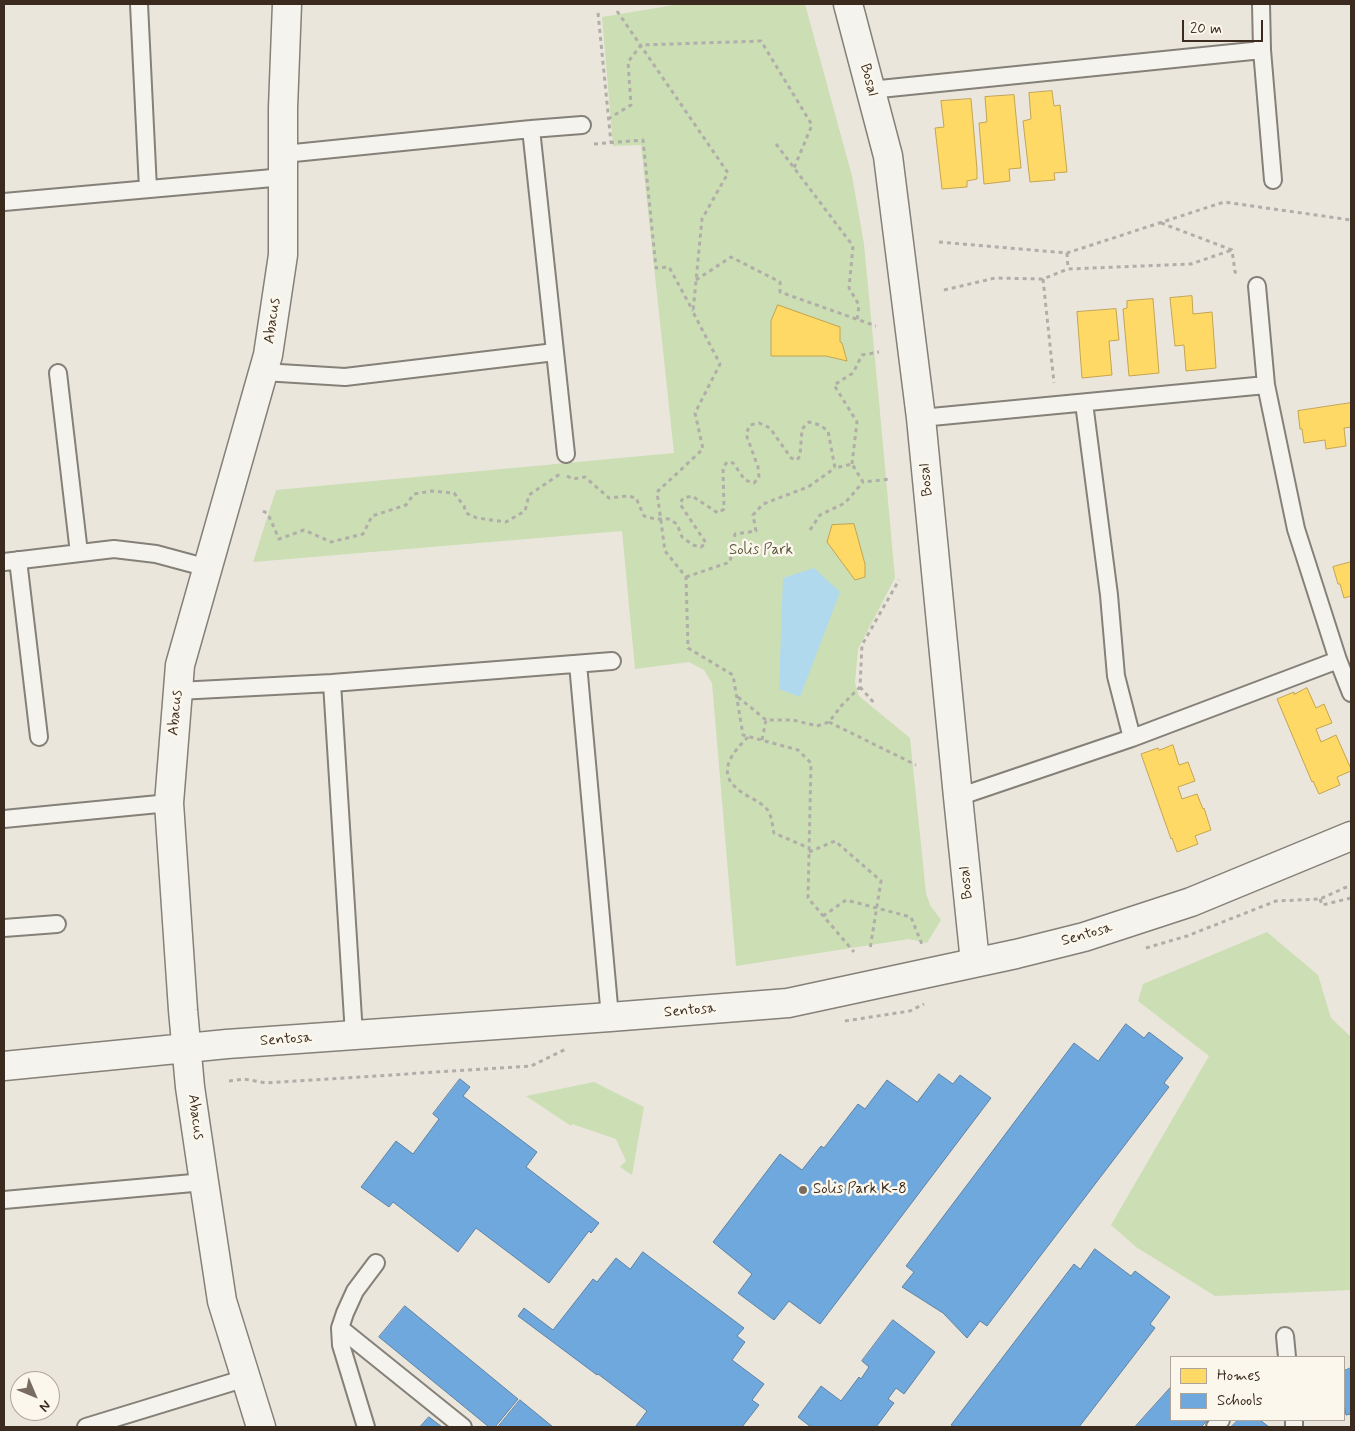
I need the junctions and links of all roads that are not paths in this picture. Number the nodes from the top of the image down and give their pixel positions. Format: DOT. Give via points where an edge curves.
graph roads {
  1 [pos="139,4"];
  2 [pos="287,4"];
  3 [pos="848,4"];
  4 [pos="1261,4"];
  5 [pos="1262,50"];
  6 [pos="870,90"];
  7 [pos="582,126"];
  8 [pos="531,129"];
  9 [pos="284,166"];
  10 [pos="1272,180"];
  11 [pos="148,189"];
  12 [pos="4,202"];
  13 [pos="1257,286"];
  14 [pos="555,352"];
  15 [pos="263,372"];
  16 [pos="58,373"];
  17 [pos="1266,385"];
  18 [pos="1084,403"];
  19 [pos="921,418"];
  20 [pos="566,454"];
  21 [pos="79,553"];
  22 [pos="11,561"];
  23 [pos="208,568"];
  24 [pos="1338,660"];
  25 [pos="612,661"];
  26 [pos="578,664"];
  27 [pos="332,683"];
  28 [pos="178,691"];
  29 [pos="1351,693"];
  30 [pos="39,737"];
  31 [pos="1132,738"];
  32 [pos="958,797"];
  33 [pos="169,803"];
  34 [pos="4,819"];
  35 [pos="1351,836"];
  36 [pos="57,924"];
  37 [pos="4,928"];
  38 [pos="975,962"];
  39 [pos="610,1017"];
  40 [pos="354,1035"];
  41 [pos="187,1048"];
  42 [pos="4,1066"];
  43 [pos="204,1182"];
  44 [pos="4,1200"];
  45 [pos="376,1263"];
  46 [pos="340,1328"];
  47 [pos="1285,1336"];
  48 [pos="1287,1356"];
  49 [pos="246,1378"];
  50 [pos="86,1427"];
  51 [pos="261,1427"];
  52 [pos="366,1427"];
  53 [pos="463,1427"];
  1 -- 11 [label="lane"];
  2 -- 9 [label="street, Abacus"];
  3 -- 6 [label="street, Bosal"];
  4 -- 5 [label="lane"];
  5 -- 6 [label="lane"];
  5 -- 10 [label="lane"];
  6 -- 19 [label="street, Bosal" via="888,156"];
  7 -- 8 [label="lane"];
  8 -- 9 [label="lane"];
  8 -- 14 [label="lane"];
  9 -- 11 [label="lane"];
  9 -- 15 [label="street, Abacus" via="283,255"];
  11 -- 12 [label="lane"];
  13 -- 17 [label="lane"];
  14 -- 15 [label="lane" via="345,377"];
  14 -- 20 [label="lane"];
  15 -- 23 [label="street, Abacus"];
  16 -- 21 [label="lane"];
  17 -- 18 [label="lane"];
  17 -- 24 [label="lane" via="1296,529"];
  18 -- 19 [label="lane"];
  18 -- 31 [label="lane" via="1116,676"];
  19 -- 32 [label="street, Bosal"];
  21 -- 22 [label="lane"];
  21 -- 23 [label="lane" via="114,549 164,556"];
  22 -- 30 [label="lane"];
  23 -- 28 [label="street, Abacus" via="180,665"];
  24 -- 29 [label="lane"];
  24 -- 31 [label="lane"];
  25 -- 26 [label="lane"];
  26 -- 27 [label="lane"];
  26 -- 39 [label="lane"];
  27 -- 28 [label="lane"];
  27 -- 40 [label="lane"];
  28 -- 33 [label="street, Abacus"];
  31 -- 32 [label="lane"];
  32 -- 38 [label="street, Bosal"];
  33 -- 34 [label="lane"];
  33 -- 41 [label="street, Abacus"];
  35 -- 38 [label="street, Sentosa" via="1182,905 1084,938"];
  36 -- 37 [label="lane"];
  38 -- 39 [label="street, Sentosa" via="788,1003"];
  39 -- 40 [label="street, Sentosa"];
  40 -- 41 [label="street, Sentosa"];
  41 -- 42 [label="street, Sentosa"];
  41 -- 43 [label="street, Abacus"];
  43 -- 44 [label="lane"];
  43 -- 49 [label="street, Abacus" via="222,1301"];
  45 -- 46 [label="lane" via="356,1291"];
  46 -- 52 [label="lane" via="341,1346"];
  46 -- 53 [label="lane"];
  47 -- 48 [label="lane"];
  49 -- 50 [label="lane"];
  49 -- 51 [label="street, Abacus"];
}
